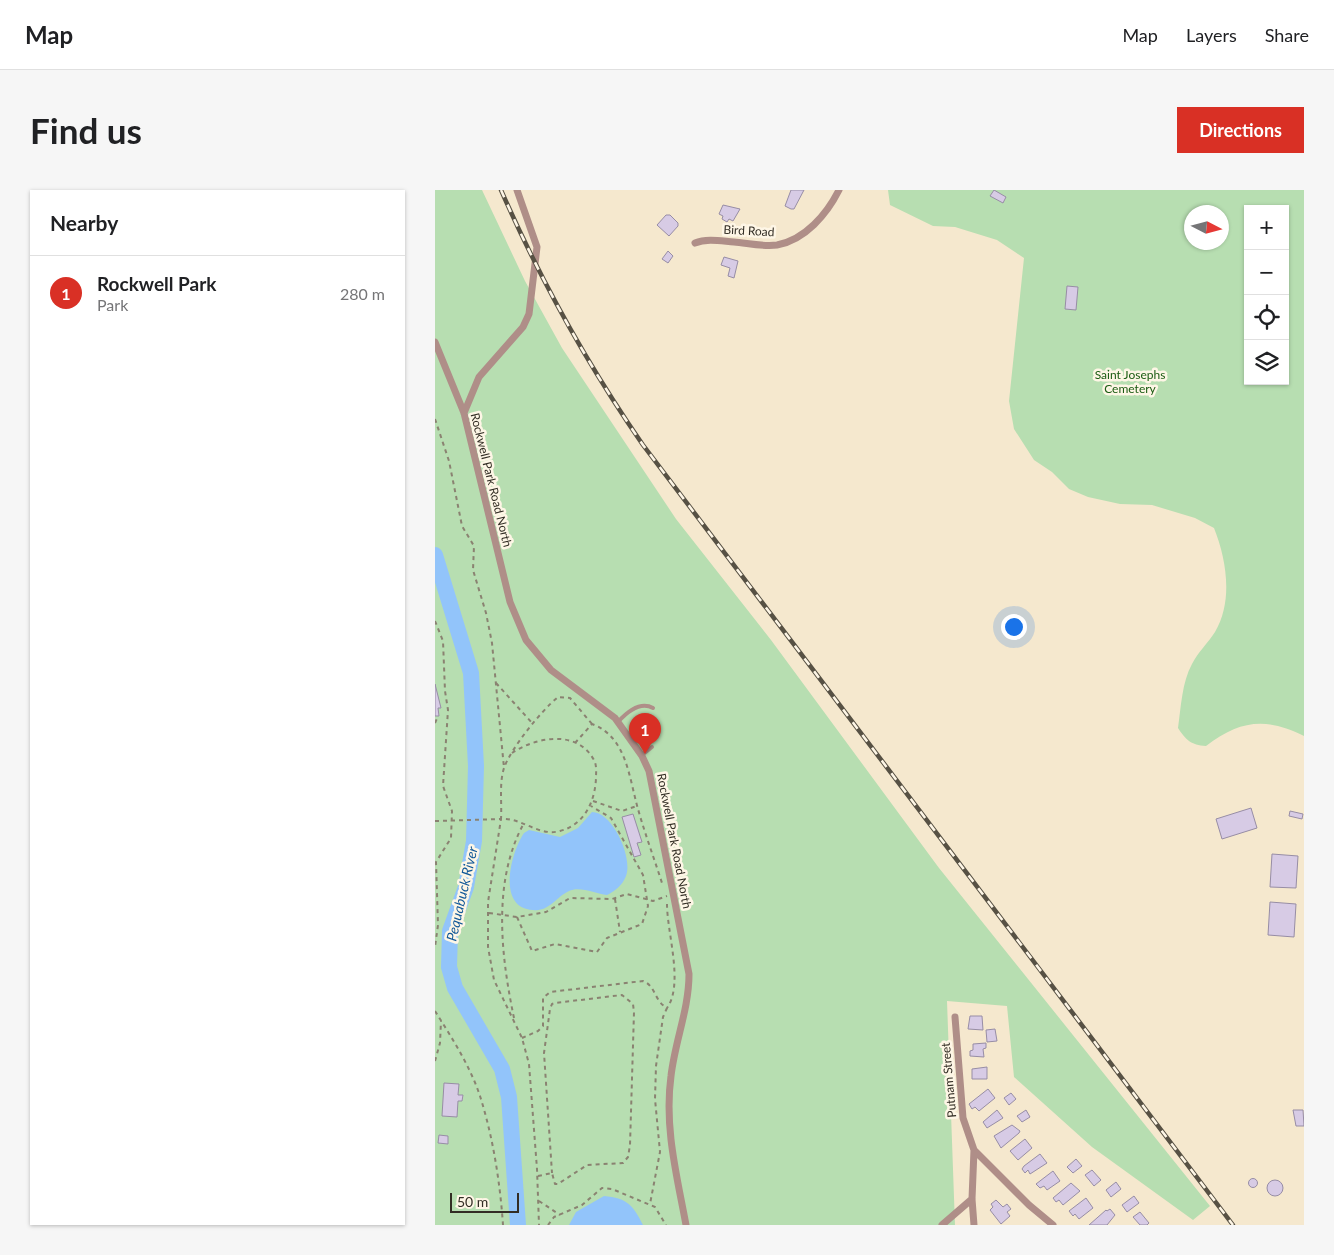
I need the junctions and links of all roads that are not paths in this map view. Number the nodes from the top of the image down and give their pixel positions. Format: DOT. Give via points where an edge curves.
graph roads {
  1 [pos="517,190"];
  2 [pos="839,190"];
  3 [pos="695,243"];
  4 [pos="435,342"];
  5 [pos="464,413"];
  6 [pos="653,708"];
  7 [pos="618,722"];
  8 [pos="652,748"];
  9 [pos="642,756"];
  10 [pos="955,1017"];
  11 [pos="974,1150"];
  12 [pos="972,1199"];
  13 [pos="686,1225"];
  14 [pos="941,1225"];
  15 [pos="974,1225"];
  16 [pos="1053,1225"];
  1 -- 5 [label="street" via="537,248 531,309 523,327 479,378"];
  2 -- 3 [label="street, Bird Road" via="827,211 811,227 778,244 710,240"];
  4 -- 5 [label="street, Rockwell Park Road North"];
  5 -- 7 [label="street, Rockwell Park Road North" via="510,602 526,640 551,670"];
  6 -- 7 [label="lane" via="639,706"];
  7 -- 9 [label="street, Rockwell Park Road North"];
  8 -- 9 [label="lane"];
  9 -- 13 [label="street, Rockwell Park Road North" via="655,798 689,974 689,996 671,1076 670,1099 670,1140"];
  10 -- 11 [label="street, Putnam Street" via="963,1118"];
  11 -- 12 [label="street"];
  11 -- 16 [label="street, Putnam Street"];
  12 -- 14 [label="street"];
  12 -- 15 [label="street"];
}
